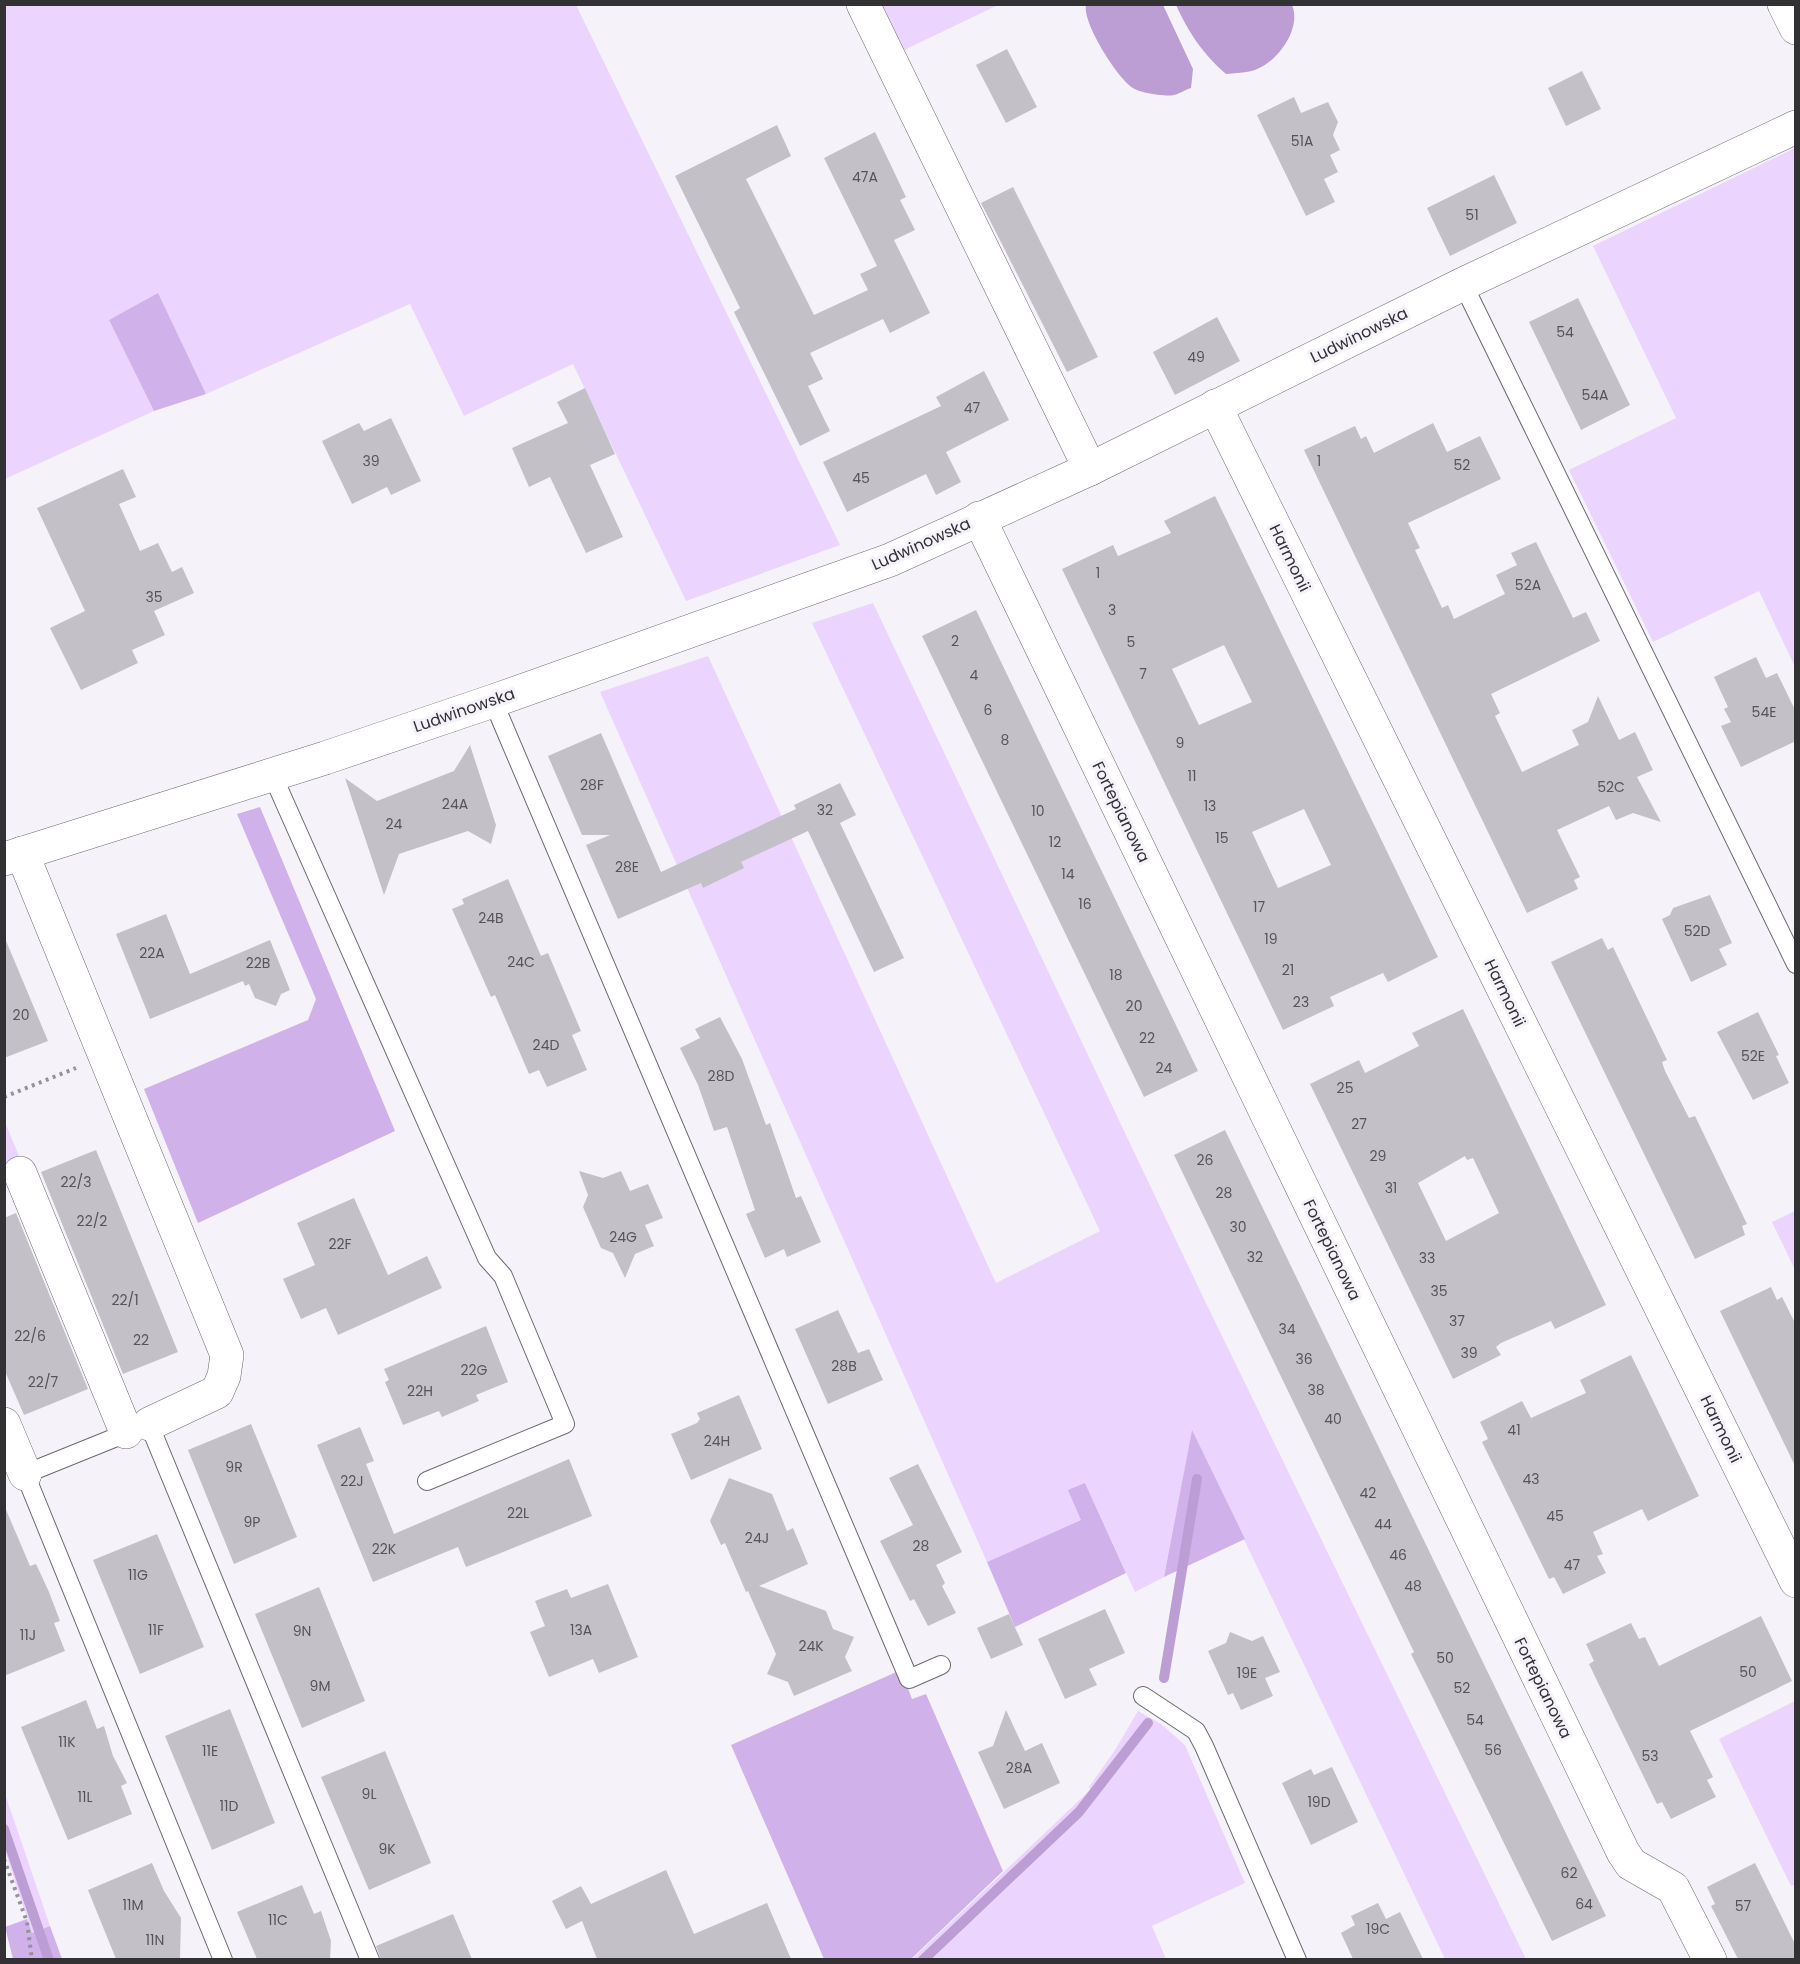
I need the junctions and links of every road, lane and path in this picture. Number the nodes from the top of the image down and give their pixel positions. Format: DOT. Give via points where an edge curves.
graph roads {
  1 [pos="863,4"];
  2 [pos="1784,4"];
  3 [pos="1796,28"];
  4 [pos="1796,127"];
  5 [pos="1463,284"];
  6 [pos="1215,406"];
  7 [pos="1090,469"];
  8 [pos="979,518"];
  9 [pos="493,701"];
  10 [pos="272,774"];
  11 [pos="14,856"];
  12 [pos="1796,964"];
  13 [pos="82,1066"];
  14 [pos="4,1097"];
  15 [pos="20,1173"];
  16 [pos="4,1424"];
  17 [pos="137,1428"];
  18 [pos="25,1474"];
  19 [pos="427,1481"];
  20 [pos="1796,1581"];
  21 [pos="941,1665"];
  22 [pos="1143,1696"];
  23 [pos="4,1859"];
  24 [pos="32,1959"];
  25 [pos="223,1959"];
  26 [pos="370,1959"];
  27 [pos="1297,1959"];
  28 [pos="1710,1959"];
  1 -- 7 [label="street"];
  2 -- 3 [label="street"];
  4 -- 5 [label="street, Ludwinowska"];
  5 -- 6 [label="street, Ludwinowska"];
  5 -- 12 [label="lane"];
  6 -- 7 [label="street, Ludwinowska"];
  6 -- 20 [label="street, Harmonii"];
  7 -- 8 [label="street, Ludwinowska"];
  8 -- 9 [label="street, Ludwinowska" via="890,560"];
  8 -- 28 [label="street, Fortepianowa" via="1623,1852 1631,1864 1673,1888"];
  9 -- 10 [label="street, Ludwinowska"];
  9 -- 21 [label="lane" via="909,1679"];
  10 -- 11 [label="street, Ludwinowska"];
  10 -- 19 [label="lane" via="487,1258 503,1276 565,1424"];
  11 -- 17 [label="street" via="227,1355 218,1392"];
  13 -- 14 [label="path"];
  15 -- 17 [label="street"];
  16 -- 18 [label="street"];
  17 -- 18 [label="lane"];
  17 -- 26 [label="lane"];
  18 -- 25 [label="lane"];
  22 -- 27 [label="lane" via="1196,1731"];
  23 -- 24 [label="path" via="27,1922"];
}
